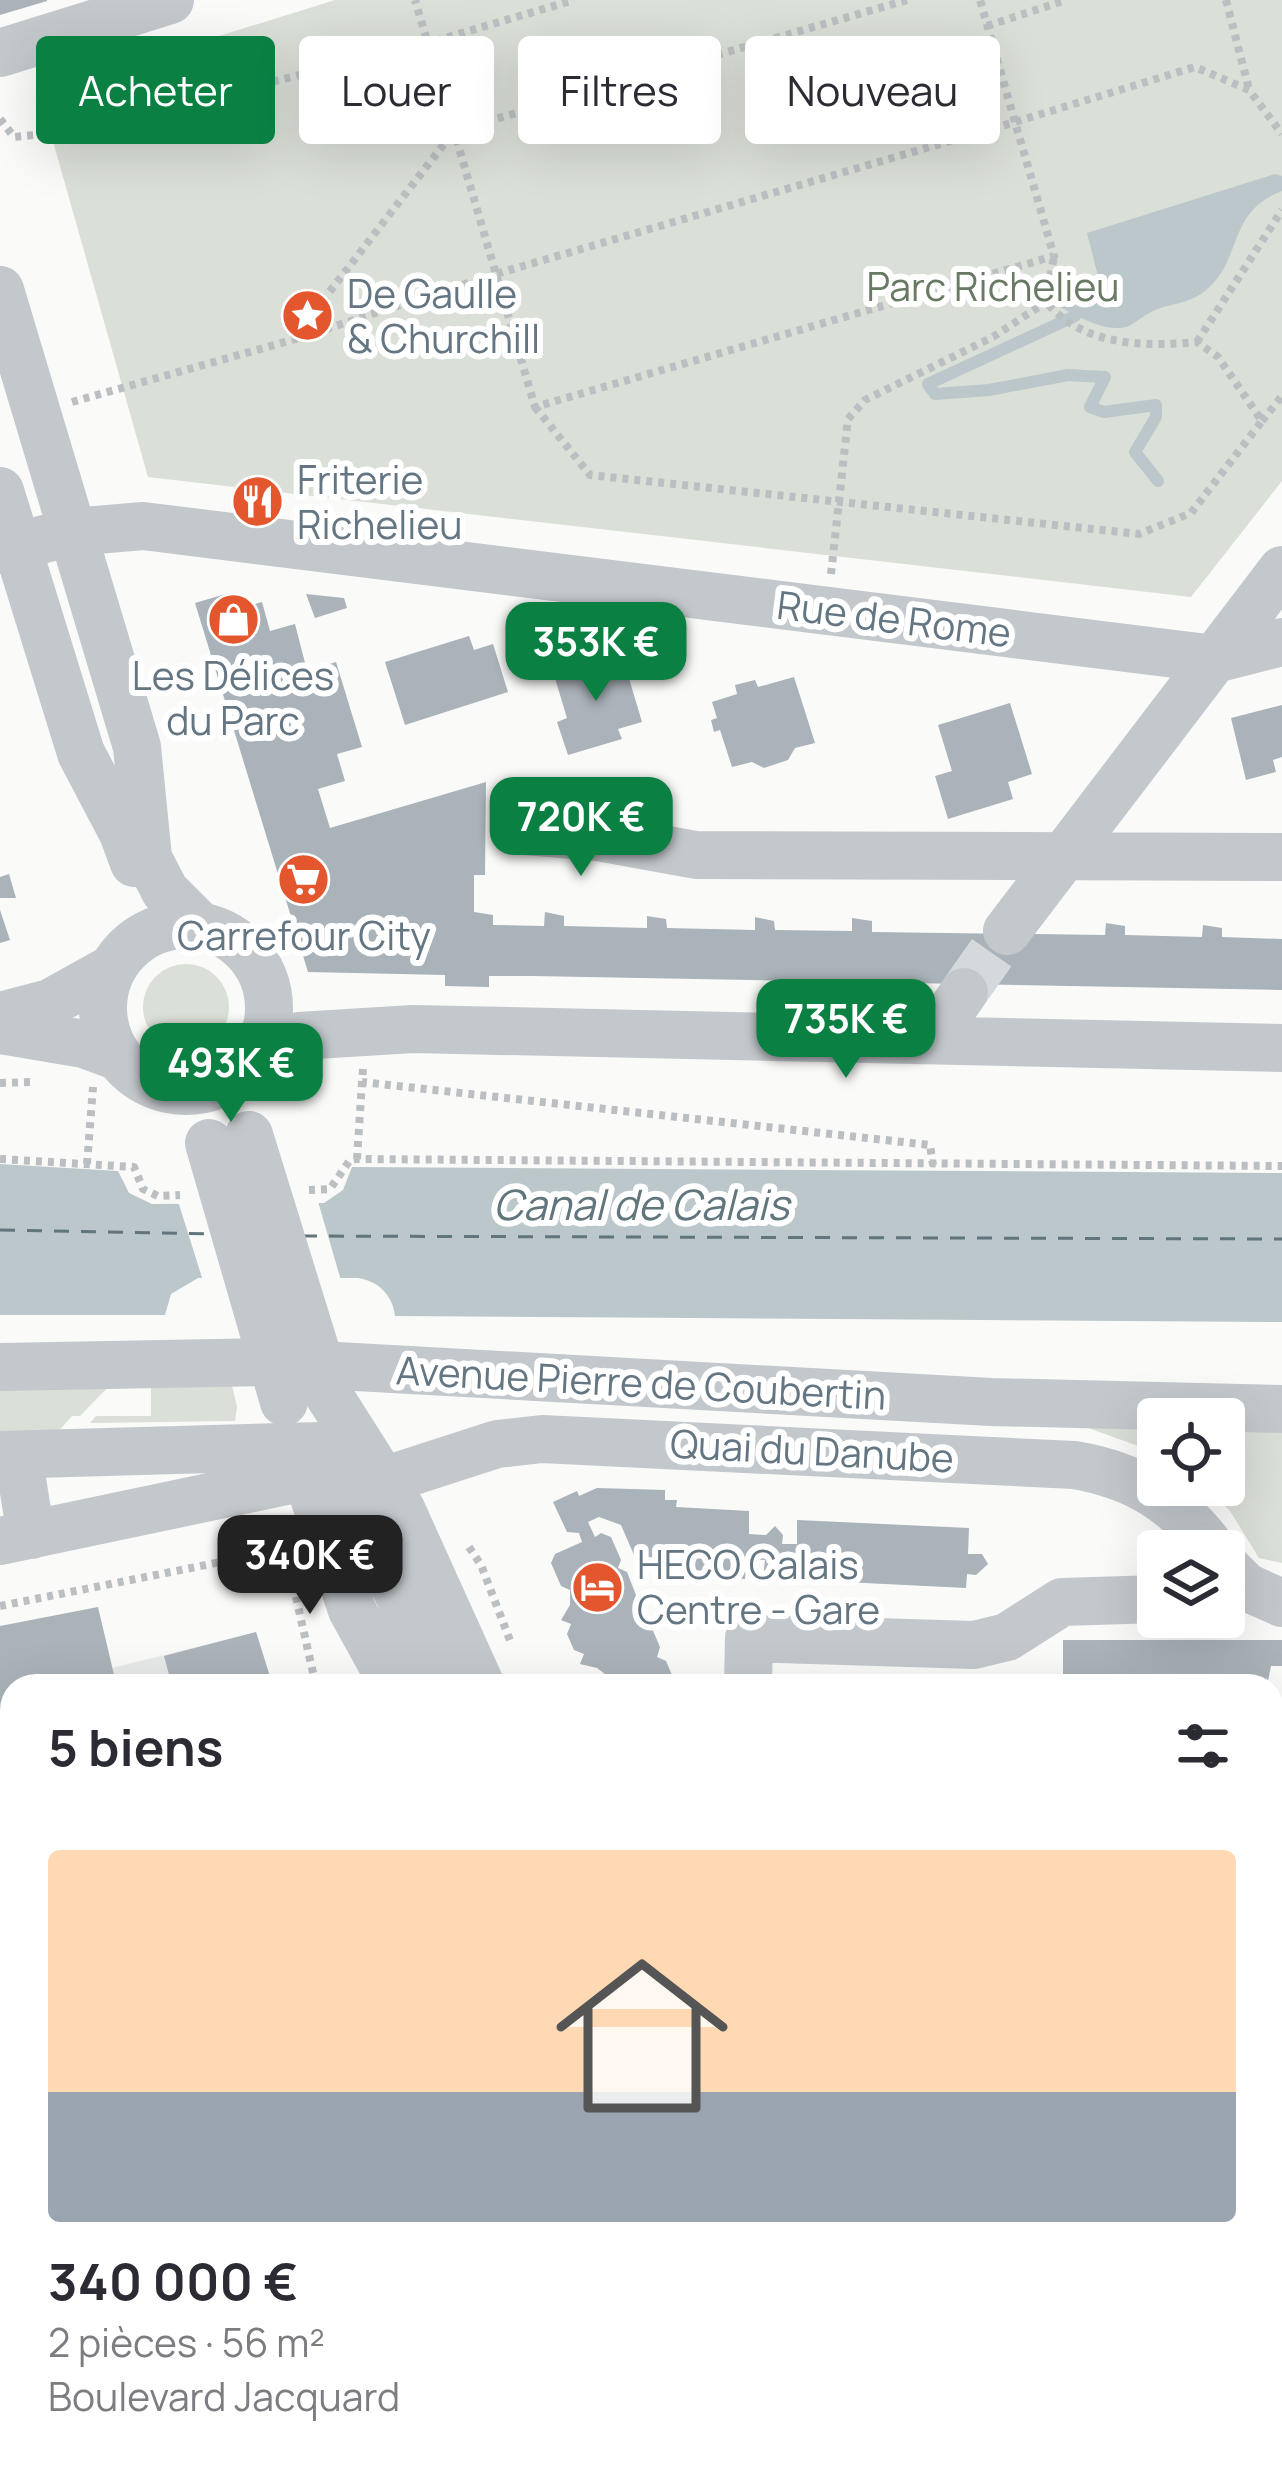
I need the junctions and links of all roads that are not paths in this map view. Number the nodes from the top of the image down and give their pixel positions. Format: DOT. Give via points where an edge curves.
graph roads {
  1 [pos="170,0"];
  2 [pos="0,52"];
  3 [pos="0,290"];
  4 [pos="0,490"];
  5 [pos="73,532"];
  6 [pos="8,548"];
  7 [pos="1282,570"];
  8 [pos="1282,642"];
  9 [pos="1215,659"];
  10 [pos="514,830"];
  11 [pos="1065,855"];
  12 [pos="1282,857"];
  13 [pos="200,926"];
  14 [pos="1007,931"];
  15 [pos="120,958"];
  16 [pos="260,968"];
  17 [pos="964,992"];
  18 [pos="0,1016"];
  19 [pos="0,1030"];
  20 [pos="412,1030"];
  21 [pos="932,1040"];
  22 [pos="1282,1048"];
  23 [pos="253,1055"];
  24 [pos="106,1067"];
  25 [pos="178,1090"];
  26 [pos="229,1139"];
  27 [pos="0,1367"];
  28 [pos="1282,1409"];
  29 [pos="9,1455"];
  30 [pos="324,1456"];
  31 [pos="1198,1530"];
  32 [pos="15,1538"];
  33 [pos="0,1574"];
  34 [pos="1137,1600"];
  35 [pos="381,1674"];
  36 [pos="436,1674"];
  37 [pos="473,1674"];
  38 [pos="748,1674"];
  1 -- 2 [label="street"];
  3 -- 5 [label="street"];
  4 -- 6 [label="street"];
  5 -- 6 [label="street, Rue de Rome"];
  5 -- 9 [label="street, Rue de Rome" via="142,526"];
  5 -- 13 [label="street" via="137,747 148,858 165,891"];
  6 -- 15 [label="street" via="81,753 133,862 137,900"];
  7 -- 9 [label="street"];
  8 -- 9 [label="street"];
  9 -- 11 [label="street"];
  10 -- 11 [label="street" via="696,855"];
  11 -- 12 [label="street"];
  11 -- 14 [label="street"];
  13 -- 15 [label="street" via="165,927"];
  13 -- 16 [label="street" via="235,940"];
  15 -- 18 [label="street" via="50,1003"];
  15 -- 24 [label="street" via="106,985"];
  16 -- 20 [label="street" via="332,1009"];
  16 -- 23 [label="street" via="269,1012"];
  17 -- 21 [label="street"];
  19 -- 24 [label="street" via="84,1044"];
  20 -- 21 [label="street"];
  20 -- 23 [label="street" via="299,1036"];
  21 -- 22 [label="street"];
  23 -- 25 [label="street" via="215,1085"];
  23 -- 26 [label="street"];
  24 -- 25 [label="street"];
  25 -- 26 [label="street"];
  26 -- 30 [label="street, bridge"];
  27 -- 28 [label="street, Avenue Pierre de Coubertin" via="265,1362 991,1402"];
  29 -- 30 [label="street"];
  29 -- 32 [label="street"];
  30 -- 31 [label="street, Quai du Danube" via="542,1438 1074,1465 1166,1498"];
  30 -- 32 [label="street"];
  30 -- 33 [label="street"];
  30 -- 35 [label="street" via="352,1610"];
  30 -- 36 [label="street"];
  30 -- 37 [label="street"];
  34 -- 38 [label="street" via="1062,1602 1006,1637 974,1646 748,1638"];
}
